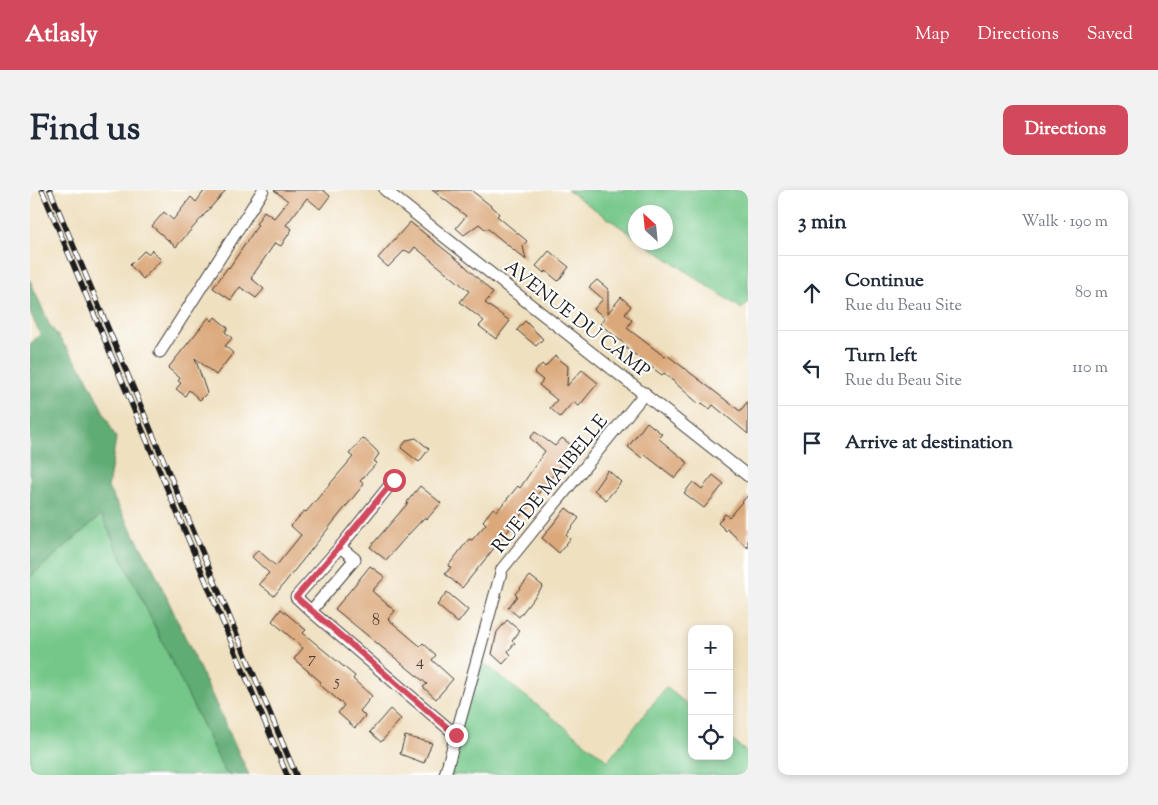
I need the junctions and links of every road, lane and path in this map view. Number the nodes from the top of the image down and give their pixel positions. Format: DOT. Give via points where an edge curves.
graph roads {
  1 [pos="263,190"];
  2 [pos="385,190"];
  3 [pos="160,352"];
  4 [pos="645,393"];
  5 [pos="748,476"];
  6 [pos="394,480"];
  7 [pos="340,546"];
  8 [pos="311,611"];
  9 [pos="456,735"];
  10 [pos="445,775"];
  1 -- 3 [label="street"];
  2 -- 4 [label="street, AVENUE DU CAMP"];
  4 -- 5 [label="street, AVENUE DU CAMP"];
  4 -- 9 [label="street, RUE DE MAIBELLE" via="502,569"];
  6 -- 7 [label="street"];
  7 -- 8 [label="street" via="296,597"];
  7 -- 8 [label="street" via="355,559"];
  8 -- 9 [label="street"];
  9 -- 10 [label="street, RUE DE MAIBELLE"];
}
